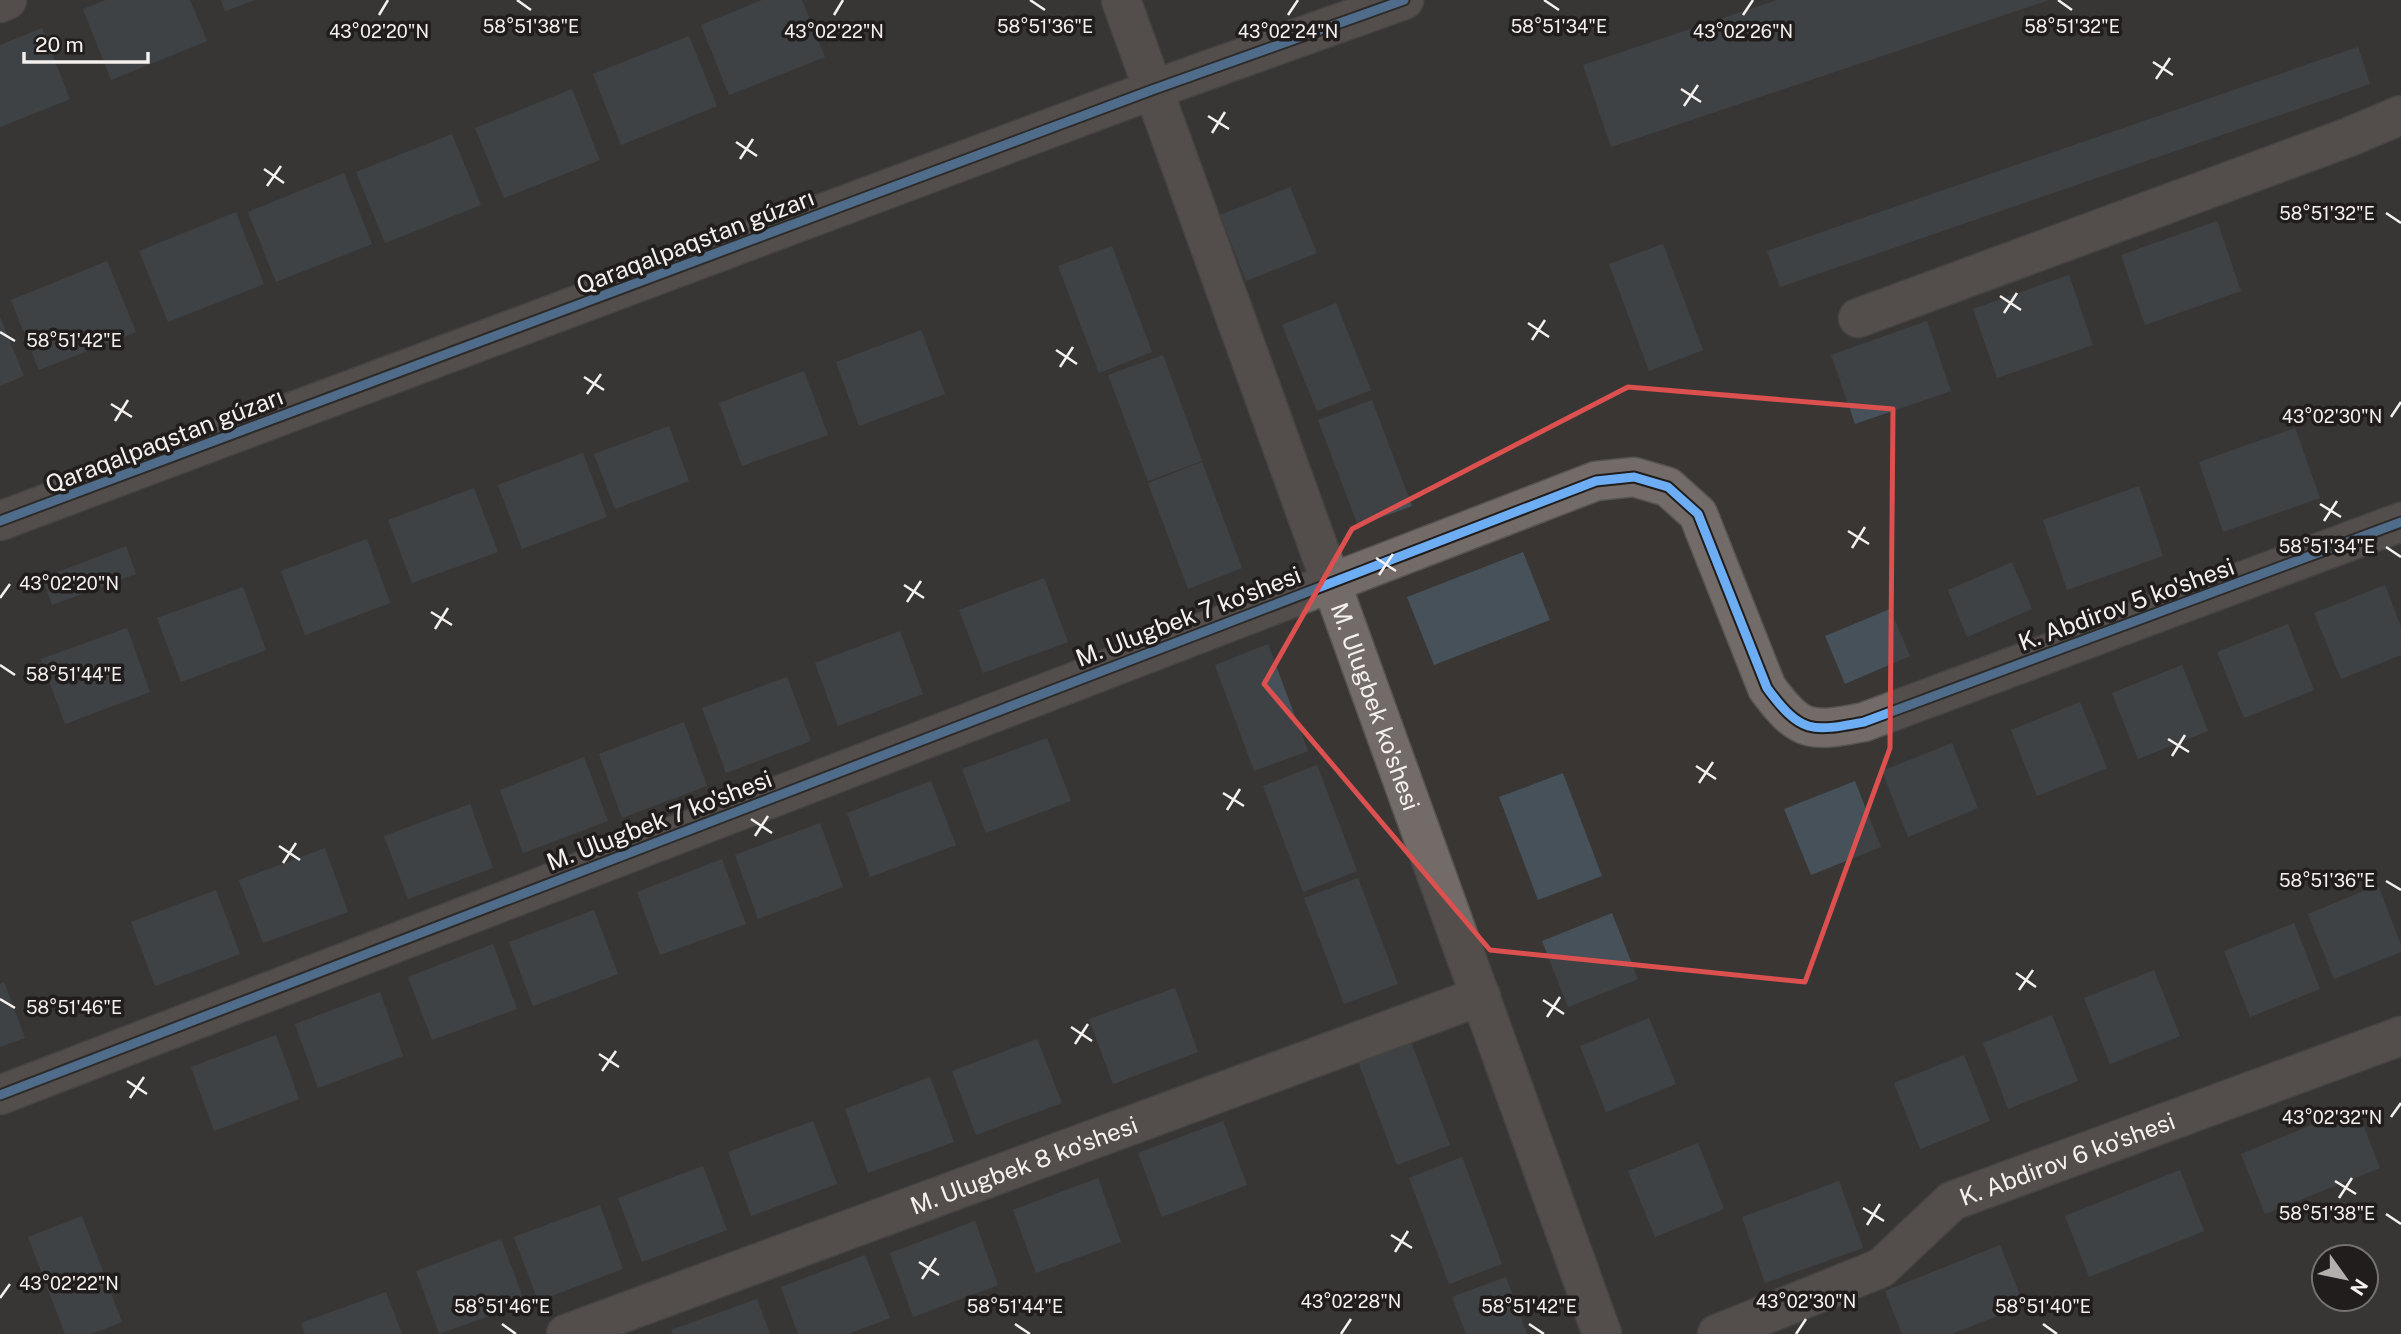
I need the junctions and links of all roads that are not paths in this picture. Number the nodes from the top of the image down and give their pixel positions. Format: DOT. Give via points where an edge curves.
graph roads {
  1 [pos="8,0"];
  2 [pos="1121,0"];
  3 [pos="1404,0"];
  4 [pos="0,3"];
  5 [pos="1152,90"];
  6 [pos="2401,115"];
  7 [pos="1858,318"];
  8 [pos="0,521"];
  9 [pos="2401,522"];
  10 [pos="1332,581"];
  11 [pos="1481,996"];
  12 [pos="2401,1036"];
  13 [pos="0,1095"];
  14 [pos="566,1334"];
  15 [pos="1602,1334"];
  16 [pos="1717,1334"];
  1 -- 4 [label="street"];
  2 -- 5 [label="street, M. Ulugbek ko'shesi"];
  3 -- 5 [label="street, Qaraqalpaqstan gúzarı"];
  5 -- 8 [label="street, Qaraqalpaqstan gúzarı"];
  5 -- 10 [label="street, M. Ulugbek ko'shesi"];
  6 -- 7 [label="street"];
  9 -- 10 [label="street, K. Abdirov 5 ko'shesi" via="1864,722 1823,730 1799,723 1767,688 1698,514 1668,487 1634,477 1596,481"];
  10 -- 11 [label="street, M. Ulugbek ko'shesi"];
  10 -- 13 [label="street, M. Ulugbek 7 ko'shesi"];
  11 -- 14 [label="street, M. Ulugbek 8 ko'shesi"];
  11 -- 15 [label="street, M. Ulugbek ko'shesi"];
  12 -- 16 [label="street, K. Abdirov 6 ko'shesi" via="1952,1201 1881,1268"];
}
